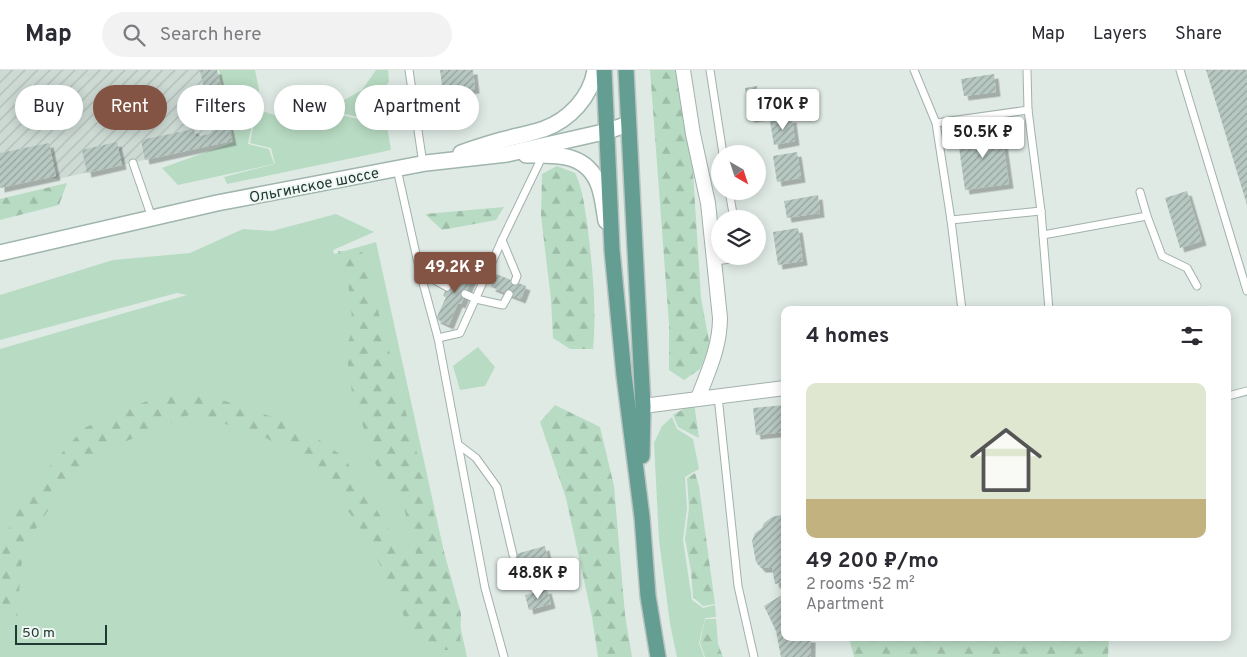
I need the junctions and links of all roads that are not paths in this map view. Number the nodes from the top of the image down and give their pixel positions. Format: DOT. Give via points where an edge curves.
graph roads {
  1 [pos="409,70"];
  2 [pos="595,70"];
  3 [pos="604,70"];
  4 [pos="626,70"];
  5 [pos="682,70"];
  6 [pos="710,70"];
  7 [pos="914,70"];
  8 [pos="1027,70"];
  9 [pos="1180,70"];
  10 [pos="1028,110"];
  11 [pos="936,123"];
  12 [pos="628,124"];
  13 [pos="608,131"];
  14 [pos="722,145"];
  15 [pos="507,154"];
  16 [pos="544,155"];
  17 [pos="133,163"];
  18 [pos="424,164"];
  19 [pos="397,169"];
  20 [pos="1140,192"];
  21 [pos="1041,211"];
  22 [pos="1147,216"];
  23 [pos="152,218"];
  24 [pos="952,220"];
  25 [pos="711,228"];
  26 [pos="1043,235"];
  27 [pos="502,240"];
  28 [pos="612,250"];
  29 [pos="0,253"];
  30 [pos="715,265"];
  31 [pos="420,272"];
  32 [pos="515,281"];
  33 [pos="447,286"];
  34 [pos="1197,286"];
  35 [pos="1247,291"];
  36 [pos="465,294"];
  37 [pos="508,294"];
  38 [pos="476,300"];
  39 [pos="962,306"];
  40 [pos="1049,306"];
  41 [pos="438,338"];
  42 [pos="781,388"];
  43 [pos="1247,391"];
  44 [pos="1231,395"];
  45 [pos="718,396"];
  46 [pos="698,398"];
  47 [pos="642,406"];
  48 [pos="458,445"];
  49 [pos="642,517"];
  50 [pos="512,555"];
  51 [pos="504,657"];
  52 [pos="658,657"];
  53 [pos="754,657"];
  1 -- 18 [label="lane"];
  2 -- 18 [label="main road" via="582,102 559,122"];
  3 -- 13 [label="main road"];
  4 -- 12 [label="main road"];
  5 -- 25 [label="street"];
  6 -- 14 [label="lane"];
  7 -- 11 [label="lane"];
  8 -- 10 [label="lane"];
  9 -- 35 [label="lane"];
  10 -- 11 [label="lane"];
  10 -- 21 [label="lane"];
  11 -- 24 [label="lane"];
  12 -- 13 [label="main road, Ольгинское шоссе"];
  12 -- 47 [label="main road"];
  13 -- 15 [label="main road, Ольгинское шоссе"];
  13 -- 28 [label="main road"];
  15 -- 16 [label="main road"];
  15 -- 18 [label="main road, Ольгинское шоссе"];
  16 -- 27 [label="lane"];
  16 -- 28 [label="main road" via="567,156 589,169 599,185"];
  17 -- 23 [label="lane"];
  18 -- 19 [label="main road, Ольгинское шоссе"];
  19 -- 23 [label="main road, Ольгинское шоссе"];
  19 -- 31 [label="lane"];
  20 -- 22 [label="lane"];
  21 -- 24 [label="lane"];
  21 -- 26 [label="lane"];
  22 -- 26 [label="lane"];
  22 -- 34 [label="lane" via="1162,256 1187,268"];
  23 -- 29 [label="main road, Ольгинское шоссе"];
  24 -- 39 [label="lane"];
  26 -- 40 [label="lane"];
  27 -- 32 [label="lane" via="517,276"];
  27 -- 38 [label="lane"];
  28 -- 49 [label="main road"];
  30 -- 46 [label="street" via="720,335"];
  31 -- 33 [label="lane"];
  31 -- 41 [label="lane"];
  36 -- 38 [label="lane"];
  37 -- 38 [label="lane" via="503,304"];
  38 -- 41 [label="lane" via="460,333"];
  41 -- 48 [label="lane"];
  42 -- 45 [label="street"];
  43 -- 44 [label="lane"];
  45 -- 46 [label="street"];
  45 -- 53 [label="lane" via="738,586"];
  46 -- 47 [label="street"];
  47 -- 49 [label="main road"];
  48 -- 50 [label="lane" via="476,458 497,487"];
  48 -- 51 [label="lane" via="485,588"];
  49 -- 52 [label="main road" via="648,596"];
}
